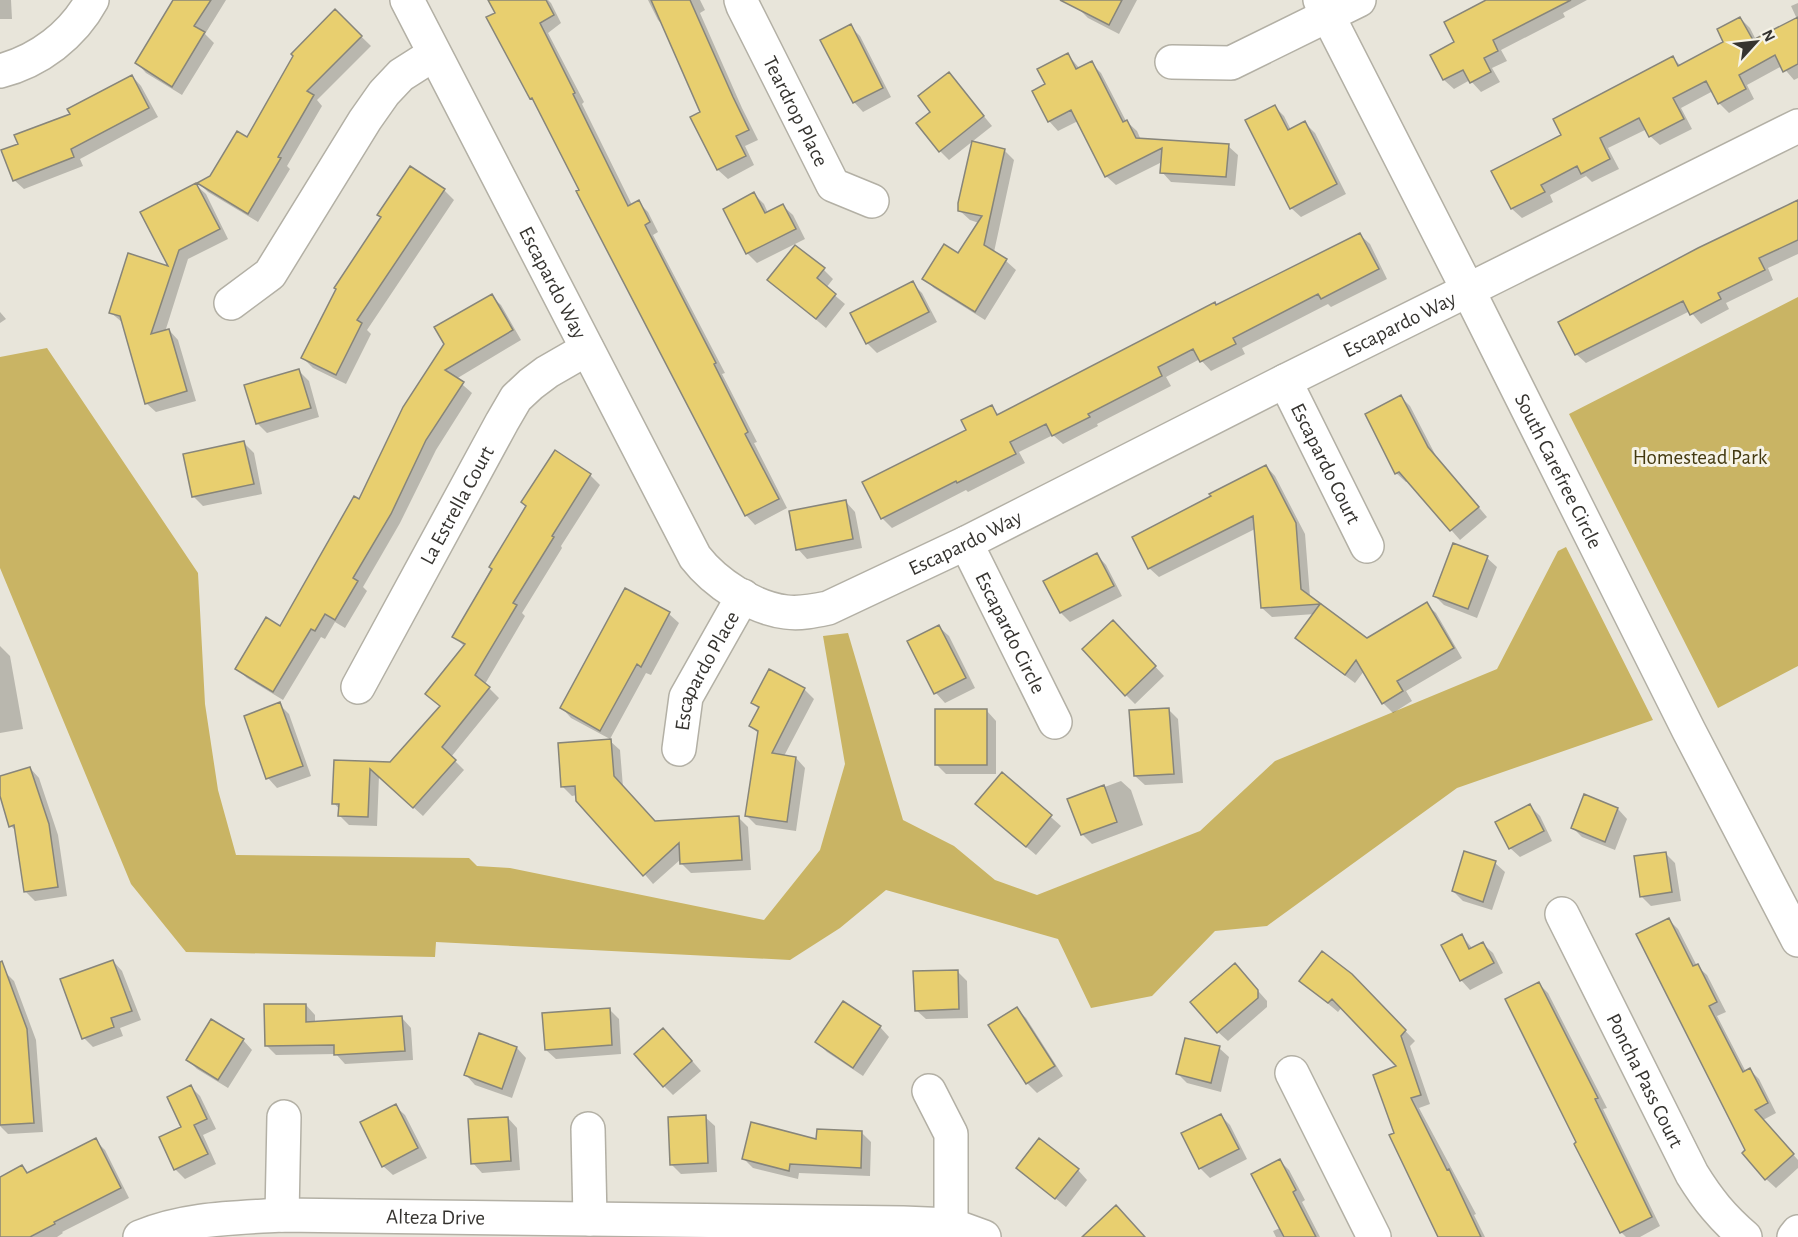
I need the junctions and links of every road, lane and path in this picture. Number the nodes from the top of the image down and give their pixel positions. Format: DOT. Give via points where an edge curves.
graph roads {
  1 [pos="92,0"];
  2 [pos="406,0"];
  3 [pos="741,0"];
  4 [pos="1359,0"];
  5 [pos="1324,8"];
  6 [pos="434,54"];
  7 [pos="1172,62"];
  8 [pos="0,71"];
  9 [pos="1798,126"];
  10 [pos="872,201"];
  11 [pos="1468,290"];
  12 [pos="231,303"];
  13 [pos="586,350"];
  14 [pos="1286,381"];
  15 [pos="966,543"];
  16 [pos="1366,546"];
  17 [pos="743,596"];
  18 [pos="358,687"];
  19 [pos="1055,722"];
  20 [pos="679,748"];
  21 [pos="1562,914"];
  22 [pos="1798,940"];
  23 [pos="1292,1072"];
  24 [pos="928,1091"];
  25 [pos="284,1117"];
  26 [pos="588,1129"];
  27 [pos="282,1215"];
  28 [pos="590,1219"];
  29 [pos="951,1225"];
  30 [pos="1798,1232"];
  31 [pos="140,1237"];
  32 [pos="984,1237"];
  33 [pos="1374,1237"];
  34 [pos="1745,1237"];
  35 [pos="1794,1237"];
  1 -- 8 [label="street" via="67,35 19,66"];
  2 -- 6 [label="street, Escapardo Way"];
  3 -- 10 [label="street, Teardrop Place" via="833,185"];
  4 -- 5 [label="street"];
  5 -- 7 [label="street" via="1231,63"];
  5 -- 11 [label="street, South Carefree Circle"];
  6 -- 12 [label="street" via="402,75 384,93 270,274"];
  6 -- 13 [label="street, Escapardo Way"];
  9 -- 11 [label="street, Escapardo Way"];
  11 -- 14 [label="street, Escapardo Way"];
  11 -- 22 [label="street, South Carefree Circle"];
  13 -- 17 [label="street, Escapardo Way" via="695,557 723,585"];
  13 -- 18 [label="street, La Estrella Court" via="547,372 516,398"];
  14 -- 15 [label="street, Escapardo Way"];
  14 -- 16 [label="street, Escapardo Court"];
  15 -- 17 [label="street, Escapardo Way" via="828,608 786,612"];
  15 -- 19 [label="street, Escapardo Circle"];
  17 -- 20 [label="street, Escapardo Place" via="686,697"];
  21 -- 34 [label="street, Poncha Pass Court" via="1692,1174 1721,1216"];
  23 -- 33 [label="street"];
  24 -- 29 [label="street" via="951,1134"];
  25 -- 27 [label="street"];
  26 -- 28 [label="street"];
  27 -- 28 [label="street, Alteza Drive"];
  27 -- 31 [label="street, Alteza Drive" via="189,1222"];
  28 -- 29 [label="street, Alteza Drive"];
  29 -- 32 [label="street, Alteza Drive"];
  30 -- 35 [label="street"];
}
